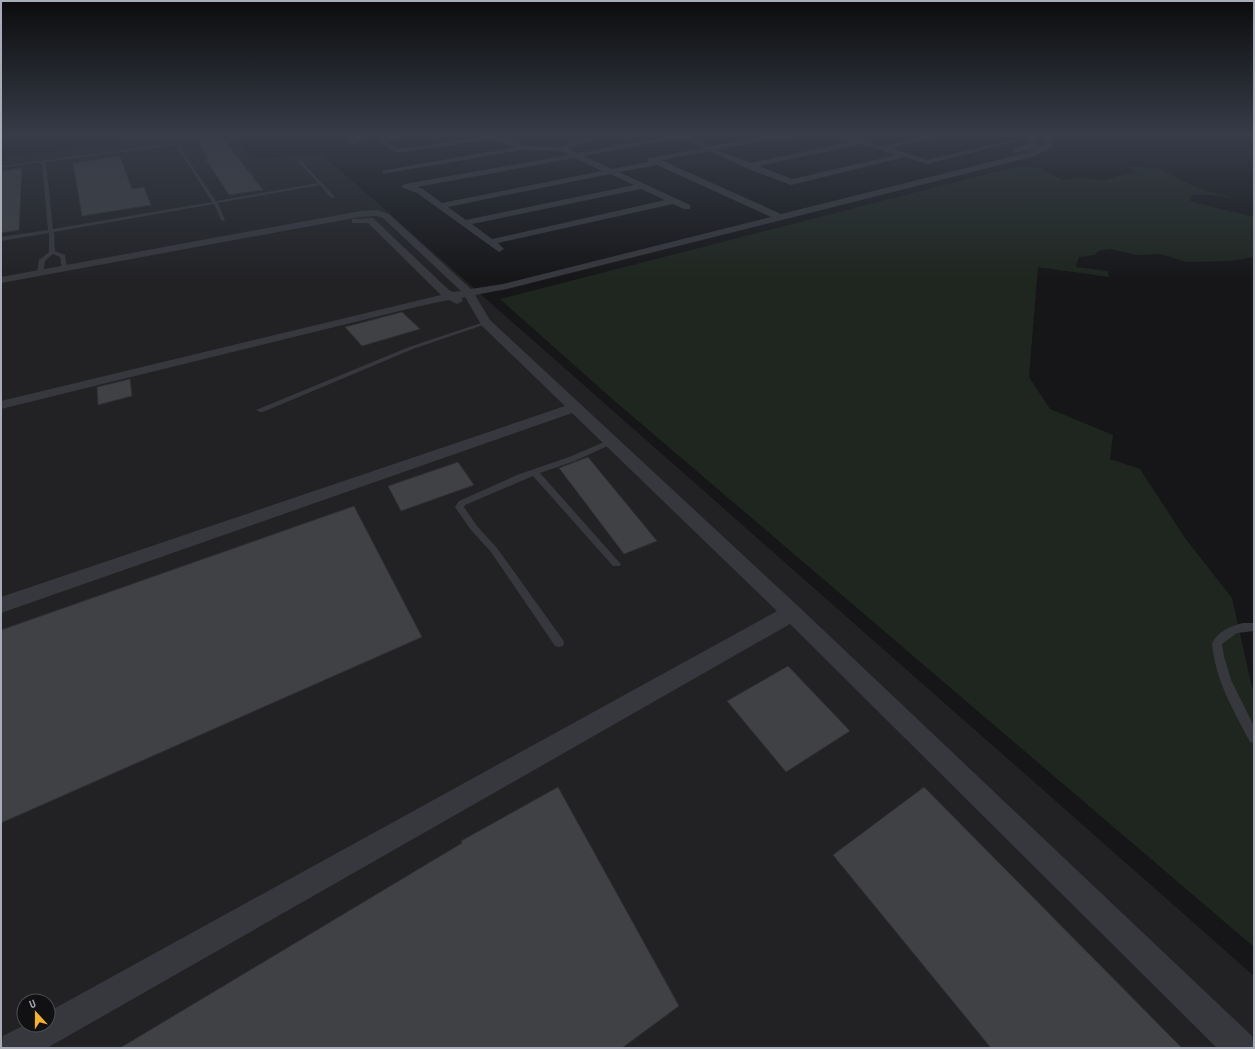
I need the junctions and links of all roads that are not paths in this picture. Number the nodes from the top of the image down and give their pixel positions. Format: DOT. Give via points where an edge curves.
graph roads {
  1 [pos="46,183"];
  2 [pos="202,183"];
  3 [pos="400,183"];
  4 [pos="427,183"];
  5 [pos="544,183"];
  6 [pos="636,183"];
  7 [pos="714,183"];
  8 [pos="896,183"];
  9 [pos="915,183"];
  10 [pos="321,184"];
  11 [pos="643,186"];
  12 [pos="405,187"];
  13 [pos="333,196"];
  14 [pos="674,201"];
  15 [pos="215,202"];
  16 [pos="439,204"];
  17 [pos="688,207"];
  18 [pos="770,207"];
  19 [pos="782,213"];
  20 [pos="370,216"];
  21 [pos="223,220"];
  22 [pos="465,224"];
  23 [pos="51,231"];
  24 [pos="1,239"];
  25 [pos="491,242"];
  26 [pos="624,247"];
  27 [pos="500,249"];
  28 [pos="52,252"];
  29 [pos="601,252"];
  30 [pos="64,268"];
  31 [pos="40,273"];
  32 [pos="1,280"];
  33 [pos="1,290"];
  34 [pos="448,294"];
  35 [pos="474,304"];
  36 [pos="1,405"];
  37 [pos="576,407"];
  38 [pos="260,410"];
  39 [pos="612,442"];
  40 [pos="534,472"];
  41 [pos="616,564"];
  42 [pos="1,605"];
  43 [pos="792,613"];
  44 [pos="1254,627"];
  45 [pos="559,643"];
  46 [pos="1254,738"];
  47 [pos="15,1048"];
  48 [pos="1240,1048"];
  1 -- 23 [label="lane"];
  2 -- 15 [label="lane"];
  3 -- 12 [label="street"];
  4 -- 12 [label="street"];
  5 -- 16 [label="street"];
  6 -- 11 [label="street"];
  7 -- 18 [label="street"];
  8 -- 19 [label="street"];
  9 -- 19 [label="street" via="796,214"];
  10 -- 13 [label="lane"];
  10 -- 15 [label="lane"];
  11 -- 14 [label="street"];
  11 -- 22 [label="street"];
  12 -- 16 [label="street" via="420,190"];
  14 -- 17 [label="street"];
  14 -- 25 [label="street"];
  15 -- 21 [label="lane"];
  15 -- 23 [label="lane"];
  16 -- 22 [label="street"];
  18 -- 19 [label="street"];
  18 -- 26 [label="street"];
  19 -- 35 [label="street"];
  20 -- 30 [label="street" via="360,214"];
  20 -- 33 [label="street"];
  20 -- 34 [label="street"];
  20 -- 35 [label="street" via="386,216"];
  22 -- 25 [label="street"];
  23 -- 24 [label="lane"];
  23 -- 28 [label="lane"];
  25 -- 27 [label="street"];
  28 -- 30 [label="lane" via="63,256"];
  28 -- 31 [label="lane" via="42,260"];
  29 -- 35 [label="street"];
  30 -- 31 [label="street"];
  31 -- 32 [label="street"];
  34 -- 35 [label="street"];
  34 -- 35 [label="street"];
  34 -- 36 [label="street"];
  35 -- 37 [label="street"];
  35 -- 38 [label="lane" via="411,348"];
  37 -- 39 [label="street"];
  37 -- 42 [label="street"];
  39 -- 40 [label="lane"];
  39 -- 43 [label="street"];
  40 -- 41 [label="lane"];
  40 -- 45 [label="lane" via="462,503 459,507 494,550"];
  43 -- 47 [label="street"];
  43 -- 48 [label="street"];
  44 -- 46 [label="lane" via="1245,626 1227,632 1217,643 1217,657 1225,682"];
}
